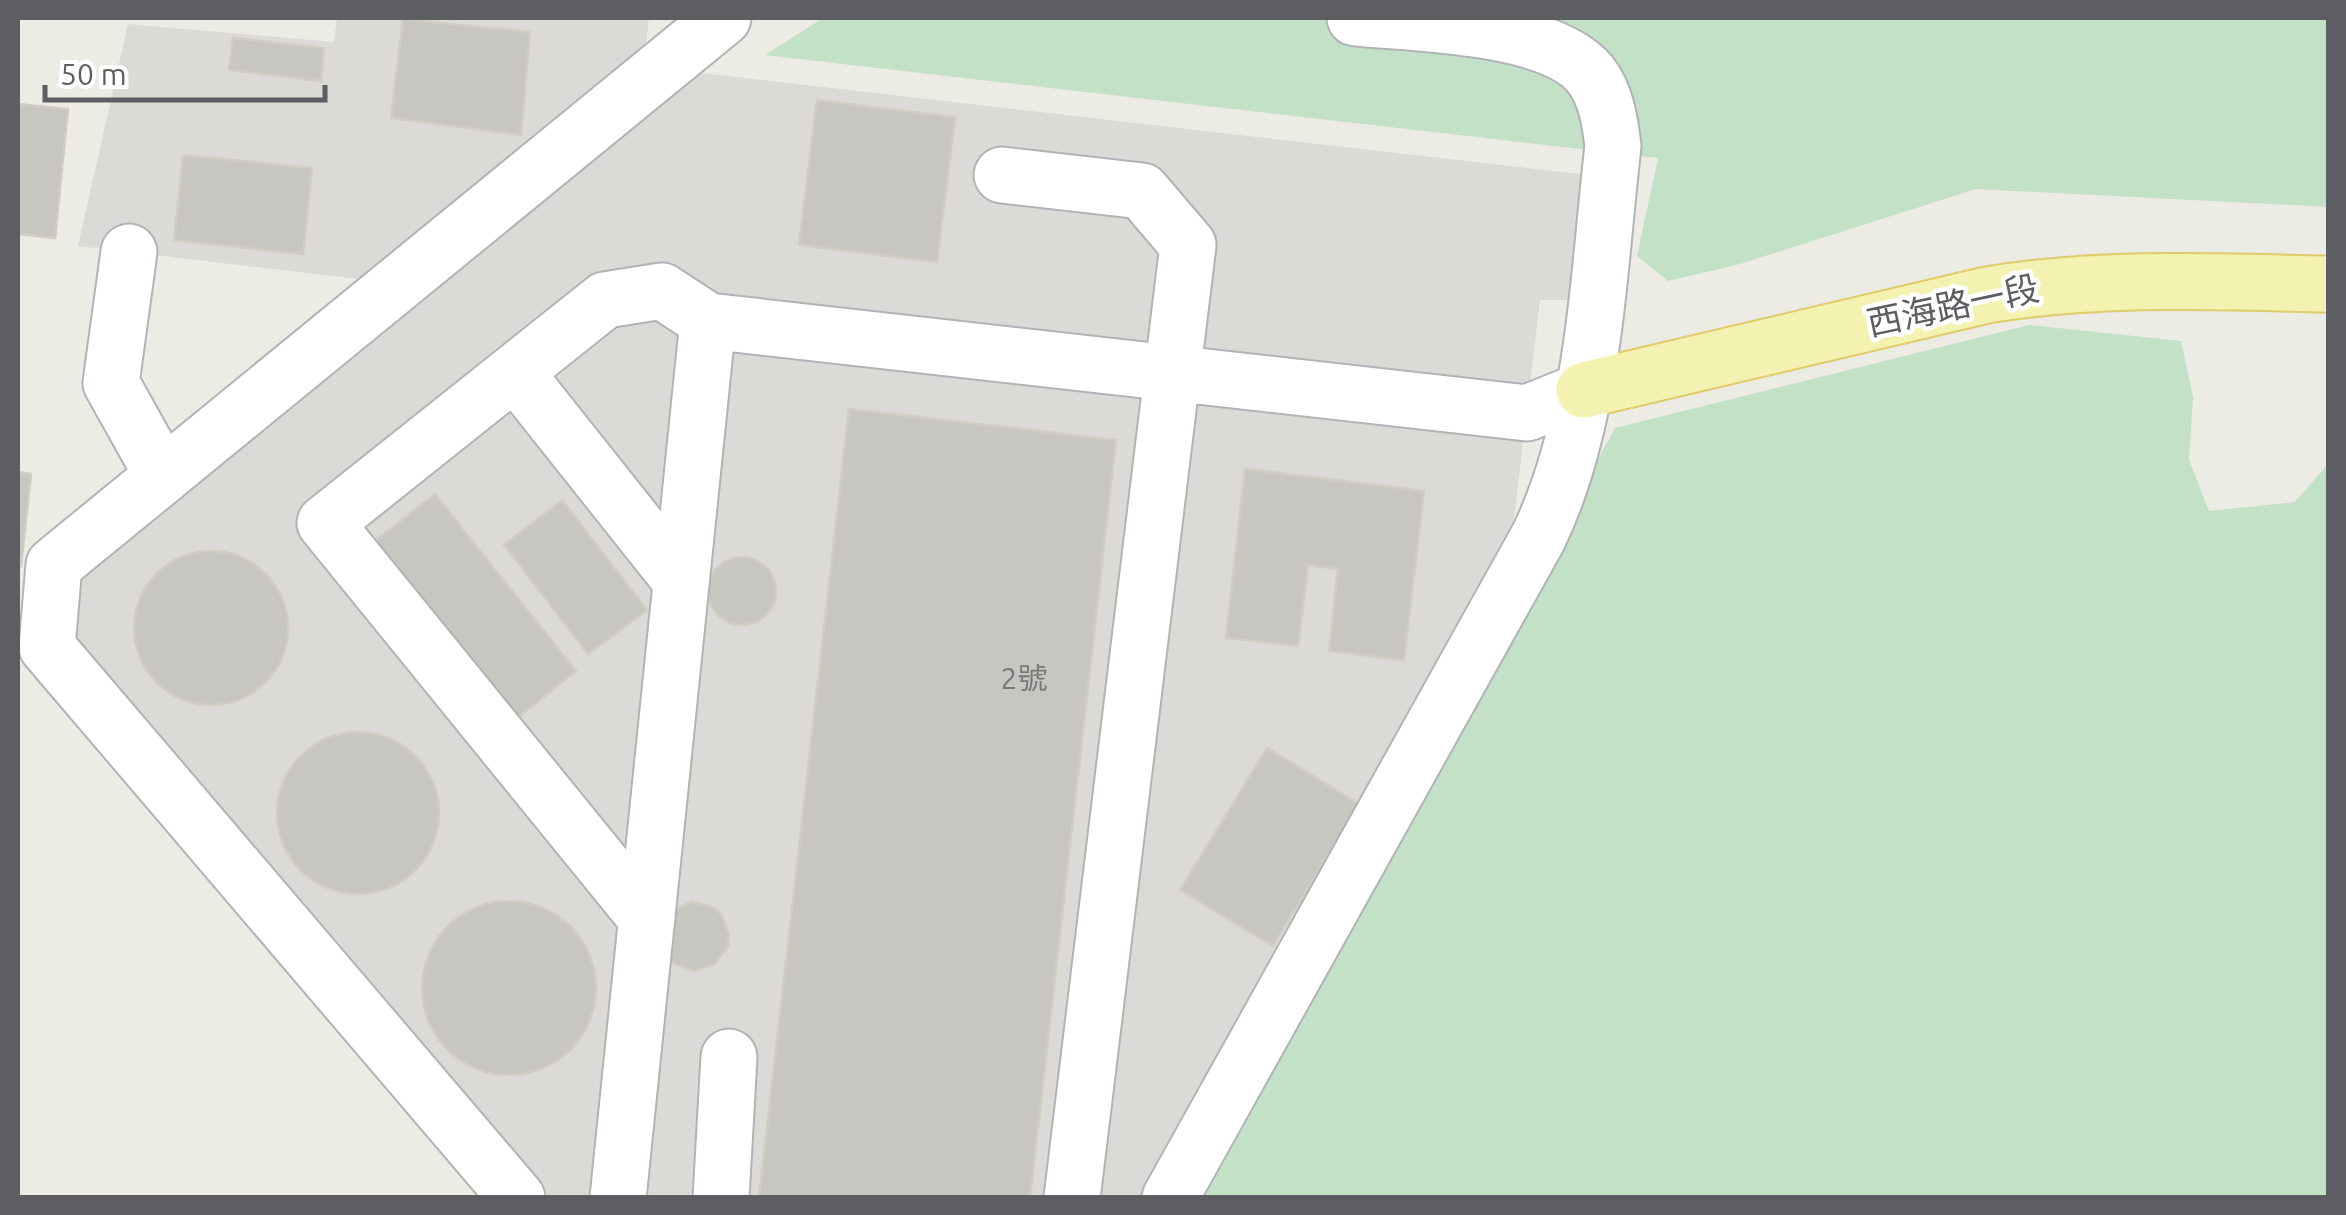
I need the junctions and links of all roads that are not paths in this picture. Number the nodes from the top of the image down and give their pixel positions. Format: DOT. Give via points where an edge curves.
graph roads {
  1 [pos="723,18"];
  2 [pos="1354,18"];
  3 [pos="1002,175"];
  4 [pos="130,252"];
  5 [pos="2328,284"];
  6 [pos="708,321"];
  7 [pos="515,372"];
  8 [pos="1171,373"];
  9 [pos="1584,390"];
  10 [pos="163,476"];
  11 [pos="681,581"];
  12 [pos="646,918"];
  13 [pos="730,1057"];
  14 [pos="517,1198"];
  15 [pos="618,1198"];
  16 [pos="721,1198"];
  17 [pos="1072,1198"];
  18 [pos="1170,1198"];
  1 -- 10 [label="lane"];
  2 -- 9 [label="lane" via="1505,34 1558,50 1590,74 1608,109 1613,146"];
  3 -- 8 [label="lane" via="1142,191 1166,218 1188,245"];
  4 -- 10 [label="lane" via="110,382"];
  5 -- 9 [label="main road, 西海路一段" via="2035,287"];
  6 -- 7 [label="lane" via="662,291 605,300"];
  6 -- 8 [label="lane"];
  6 -- 11 [label="lane"];
  7 -- 11 [label="lane"];
  7 -- 12 [label="lane" via="325,523"];
  8 -- 9 [label="lane" via="1527,413"];
  8 -- 17 [label="lane"];
  9 -- 18 [label="lane" via="1568,462 1539,536"];
  10 -- 14 [label="lane" via="54,564 48,647"];
  11 -- 12 [label="lane"];
  12 -- 15 [label="lane"];
  13 -- 16 [label="lane"];
}
